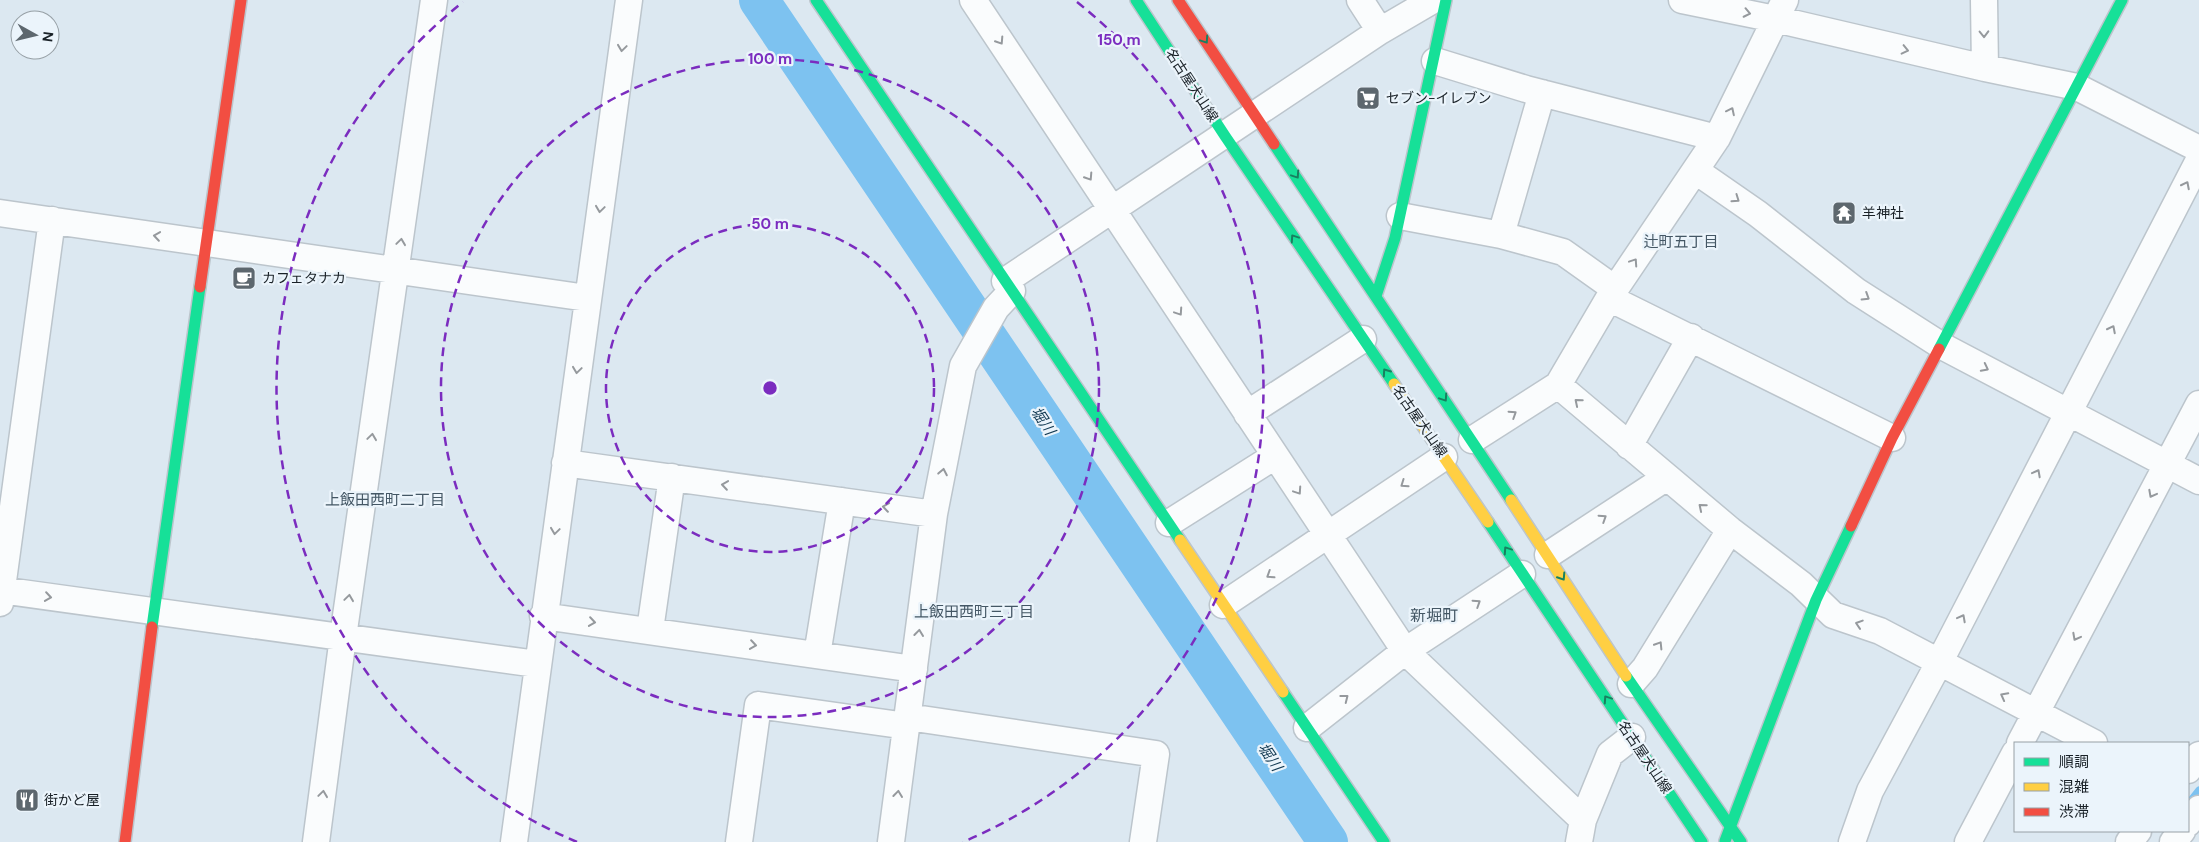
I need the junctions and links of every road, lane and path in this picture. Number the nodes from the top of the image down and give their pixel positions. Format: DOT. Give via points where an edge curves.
graph roads {
  1 [pos="241,0"];
  2 [pos="434,0"];
  3 [pos="629,0"];
  4 [pos="816,0"];
  5 [pos="974,0"];
  6 [pos="1136,0"];
  7 [pos="1178,0"];
  8 [pos="1360,0"];
  9 [pos="1433,0"];
  10 [pos="1446,0"];
  11 [pos="1682,0"];
  12 [pos="1984,0"];
  13 [pos="2122,0"];
  14 [pos="1780,10"];
  15 [pos="1380,31"];
  16 [pos="1435,61"];
  17 [pos="1985,68"];
  18 [pos="2077,87"];
  19 [pos="1542,93"];
  20 [pos="1256,114"];
  21 [pos="1225,136"];
  22 [pos="1717,138"];
  23 [pos="2199,149"];
  24 [pos="2199,160"];
  25 [pos="1696,171"];
  26 [pos="1111,210"];
  27 [pos="0,213"];
  28 [pos="1400,216"];
  29 [pos="52,220"];
  30 [pos="1501,235"];
  31 [pos="205,243"];
  32 [pos="397,269"];
  33 [pos="1005,293"];
  34 [pos="1612,294"];
  35 [pos="1376,296"];
  36 [pos="587,298"];
  37 [pos="1691,337"];
  38 [pos="1363,339"];
  39 [pos="1942,346"];
  40 [pos="1558,385"];
  41 [pos="2199,404"];
  42 [pos="2070,412"];
  43 [pos="1247,414"];
  44 [pos="1892,438"];
  45 [pos="1472,440"];
  46 [pos="1629,446"];
  47 [pos="1275,456"];
  48 [pos="1444,456"];
  49 [pos="564,463"];
  50 [pos="2167,465"];
  51 [pos="672,477"];
  52 [pos="1667,477"];
  53 [pos="2199,481"];
  54 [pos="842,501"];
  55 [pos="934,514"];
  56 [pos="1169,523"];
  57 [pos="1730,530"];
  58 [pos="1328,536"];
  59 [pos="1548,555"];
  60 [pos="1522,574"];
  61 [pos="1,594"];
  62 [pos="1816,600"];
  63 [pos="1223,606"];
  64 [pos="154,612"];
  65 [pos="543,616"];
  66 [pos="650,630"];
  67 [pos="343,637"];
  68 [pos="1405,651"];
  69 [pos="817,655"];
  70 [pos="1940,661"];
  71 [pos="537,664"];
  72 [pos="914,669"];
  73 [pos="1631,684"];
  74 [pos="2036,713"];
  75 [pos="907,721"];
  76 [pos="1307,728"];
  77 [pos="1632,737"];
  78 [pos="2021,742"];
  79 [pos="2092,742"];
  80 [pos="2014,755"];
  81 [pos="2199,755"];
  82 [pos="2189,769"];
  83 [pos="2199,809"];
  84 [pos="2189,822"];
  85 [pos="1731,827"];
  86 [pos="1581,831"];
  87 [pos="2137,832"];
  88 [pos="2181,832"];
  89 [pos="125,842"];
  90 [pos="316,842"];
  91 [pos="514,842"];
  92 [pos="739,842"];
  93 [pos="891,842"];
  94 [pos="1144,842"];
  95 [pos="1384,842"];
  96 [pos="1702,842"];
  97 [pos="1724,842"];
  98 [pos="1741,842"];
  99 [pos="1852,842"];
  100 [pos="1968,842"];
  101 [pos="2129,842"];
  102 [pos="2173,842"];
  1 -- 31 [label="street"];
  32 -- 2 [label="street, one-way"];
  3 -- 36 [label="street, one-way"];
  4 -- 33 [label="street"];
  5 -- 26 [label="street, one-way"];
  6 -- 21 [label="street, 名古屋犬山線"];
  7 -- 20 [label="street, one-way"];
  8 -- 15 [label="street"];
  9 -- 15 [label="street"];
  10 -- 16 [label="street"];
  11 -- 14 [label="street, one-way"];
  12 -- 17 [label="street, one-way"];
  13 -- 18 [label="street"];
  14 -- 17 [label="street, one-way"];
  22 -- 14 [label="street, one-way"];
  15 -- 20 [label="street"];
  16 -- 19 [label="street"];
  16 -- 28 [label="street"];
  17 -- 18 [label="street"];
  18 -- 23 [label="street"];
  18 -- 39 [label="street"];
  19 -- 22 [label="street"];
  19 -- 30 [label="street"];
  20 -- 21 [label="street"];
  20 -- 35 [label="street, one-way"];
  21 -- 26 [label="street"];
  38 -- 21 [label="street, 名古屋犬山線, one-way"];
  22 -- 25 [label="street"];
  42 -- 24 [label="street, one-way"];
  34 -- 25 [label="street, one-way"];
  25 -- 39 [label="street, one-way" via="1758,214 1856,292"];
  26 -- 33 [label="street"];
  26 -- 43 [label="street, one-way"];
  27 -- 29 [label="street"];
  28 -- 30 [label="street"];
  28 -- 35 [label="street" via="1385,277"];
  31 -- 29 [label="street, one-way"];
  29 -- 61 [label="street"];
  30 -- 34 [label="street" via="1563,252"];
  31 -- 32 [label="street"];
  31 -- 64 [label="street"];
  32 -- 36 [label="street"];
  67 -- 32 [label="street, one-way"];
  55 -- 33 [label="street, one-way" via="966,359"];
  33 -- 56 [label="street"];
  34 -- 37 [label="street"];
  34 -- 40 [label="street"];
  35 -- 45 [label="street, one-way"];
  36 -- 49 [label="street, one-way"];
  37 -- 44 [label="street"];
  37 -- 46 [label="street"];
  38 -- 43 [label="street"];
  48 -- 38 [label="street, 名古屋犬山線, one-way"];
  39 -- 42 [label="street, one-way"];
  39 -- 44 [label="street"];
  45 -- 40 [label="street, one-way"];
  46 -- 40 [label="street, one-way"];
  41 -- 50 [label="street"];
  42 -- 50 [label="street"];
  70 -- 42 [label="street, one-way"];
  43 -- 47 [label="street"];
  44 -- 62 [label="street"];
  45 -- 59 [label="street"];
  46 -- 52 [label="street"];
  47 -- 56 [label="street"];
  47 -- 58 [label="street, one-way"];
  48 -- 58 [label="street, one-way"];
  60 -- 48 [label="street, 名古屋犬山線, one-way"];
  49 -- 51 [label="street"];
  49 -- 65 [label="street, one-way"];
  50 -- 53 [label="street"];
  50 -- 74 [label="street, one-way"];
  54 -- 51 [label="street, one-way"];
  51 -- 66 [label="street"];
  57 -- 52 [label="street, one-way"];
  59 -- 52 [label="street, one-way"];
  55 -- 54 [label="street, one-way"];
  54 -- 69 [label="street"];
  72 -- 55 [label="street, one-way"];
  56 -- 63 [label="street"];
  57 -- 62 [label="street" via="1801,584"];
  73 -- 57 [label="street, one-way" via="1646,668"];
  58 -- 63 [label="street, one-way"];
  58 -- 68 [label="street"];
  59 -- 73 [label="street, one-way"];
  68 -- 60 [label="street, one-way"];
  77 -- 60 [label="street, 名古屋犬山線, one-way"];
  61 -- 64 [label="street, one-way"];
  70 -- 62 [label="street, one-way" via="1880,631 1834,615"];
  62 -- 85 [label="street"];
  63 -- 76 [label="street"];
  64 -- 67 [label="street"];
  64 -- 89 [label="street"];
  65 -- 66 [label="street, one-way"];
  65 -- 71 [label="street"];
  66 -- 69 [label="street, one-way"];
  67 -- 71 [label="street"];
  90 -- 67 [label="street, one-way"];
  76 -- 68 [label="street, one-way"];
  68 -- 86 [label="street"];
  69 -- 72 [label="street"];
  74 -- 70 [label="street, one-way"];
  70 -- 99 [label="street" via="1870,791"];
  71 -- 91 [label="street"];
  72 -- 75 [label="street"];
  73 -- 85 [label="street"];
  74 -- 78 [label="street"];
  74 -- 79 [label="street"];
  75 -- 92 [label="street" via="758,705"];
  93 -- 75 [label="street, one-way"];
  75 -- 94 [label="street" via="1156,754"];
  76 -- 95 [label="street"];
  77 -- 86 [label="street" via="1610,754"];
  77 -- 96 [label="street, 名古屋犬山線"];
  80 -- 100 [label="street"];
  81 -- 82 [label="street"];
  83 -- 84 [label="street"];
  85 -- 97 [label="street"];
  85 -- 98 [label="street"];
  87 -- 101 [label="street"];
  88 -- 102 [label="street"];
}
